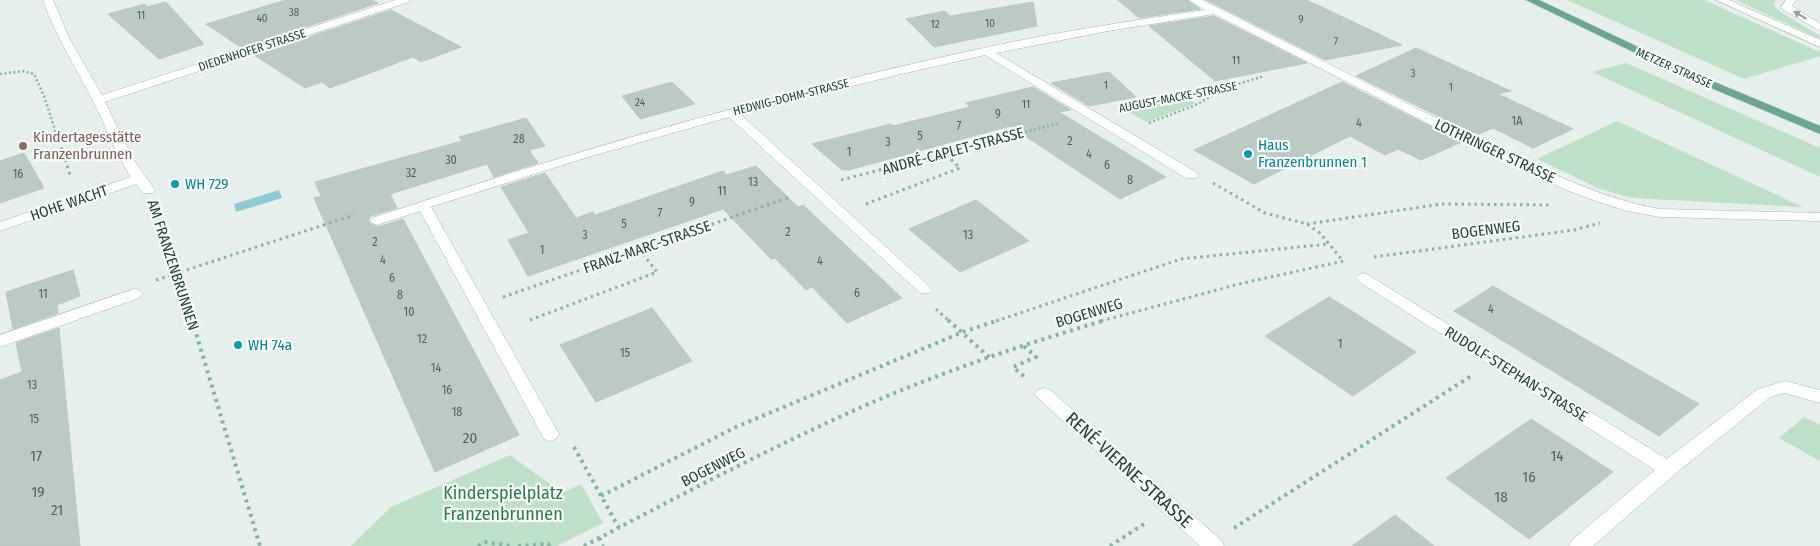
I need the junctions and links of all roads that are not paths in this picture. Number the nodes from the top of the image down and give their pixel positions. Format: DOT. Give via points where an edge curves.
graph roads {
  1 [pos="48,0"];
  2 [pos="405,0"];
  3 [pos="1194,0"];
  4 [pos="1531,0"];
  5 [pos="1721,0"];
  6 [pos="1791,0"];
  7 [pos="1215,11"];
  8 [pos="1820,28"];
  9 [pos="1820,44"];
  10 [pos="985,51"];
  11 [pos="99,100"];
  12 [pos="731,112"];
  13 [pos="1820,130"];
  14 [pos="1191,175"];
  15 [pos="138,179"];
  16 [pos="148,190"];
  17 [pos="423,205"];
  18 [pos="1820,218"];
  19 [pos="377,220"];
  20 [pos="0,227"];
  21 [pos="1364,278"];
  22 [pos="925,290"];
  23 [pos="134,294"];
  24 [pos="0,341"];
  25 [pos="1044,394"];
  26 [pos="1820,397"];
  27 [pos="550,434"];
  28 [pos="1668,469"];
  29 [pos="1212,544"];
  30 [pos="1579,546"];
  1 -- 11 [label="street, AM FRANZENBRUNNEN" via="60,34"];
  2 -- 11 [label="street, DIEDENHOFER STRASSE"];
  3 -- 7 [label="street, LOTHRINGER STRASSE"];
  4 -- 13 [label="main road, METZER STRASSE" via="1682,72"];
  5 -- 9 [label="street"];
  8 -- 6 [label="street, one-way" via="1786,7"];
  7 -- 10 [label="street, HEDWIG-DOHM-STRASSE"];
  7 -- 18 [label="street, LOTHRINGER STRASSE" via="1459,134 1571,186 1632,208 1660,213"];
  10 -- 12 [label="street, HEDWIG-DOHM-STRASSE"];
  10 -- 14 [label="street, AUGUST-MACKE-STRASSE"];
  11 -- 15 [label="street, AM FRANZENBRUNNEN"];
  12 -- 17 [label="street, HEDWIG-DOHM-STRASSE"];
  12 -- 22 [label="street"];
  15 -- 16 [label="street, AM FRANZENBRUNNEN"];
  15 -- 20 [label="street, HOHE WACHT"];
  17 -- 19 [label="street, HEDWIG-DOHM-STRASSE"];
  17 -- 27 [label="street"];
  21 -- 28 [label="street, RUDOLF-STEPHAN-STRASSE"];
  23 -- 24 [label="street"];
  25 -- 29 [label="street, RENÉ-VIERNE-STRASSE"];
  26 -- 28 [label="street" via="1785,387 1764,393"];
  28 -- 30 [label="street"];
}
